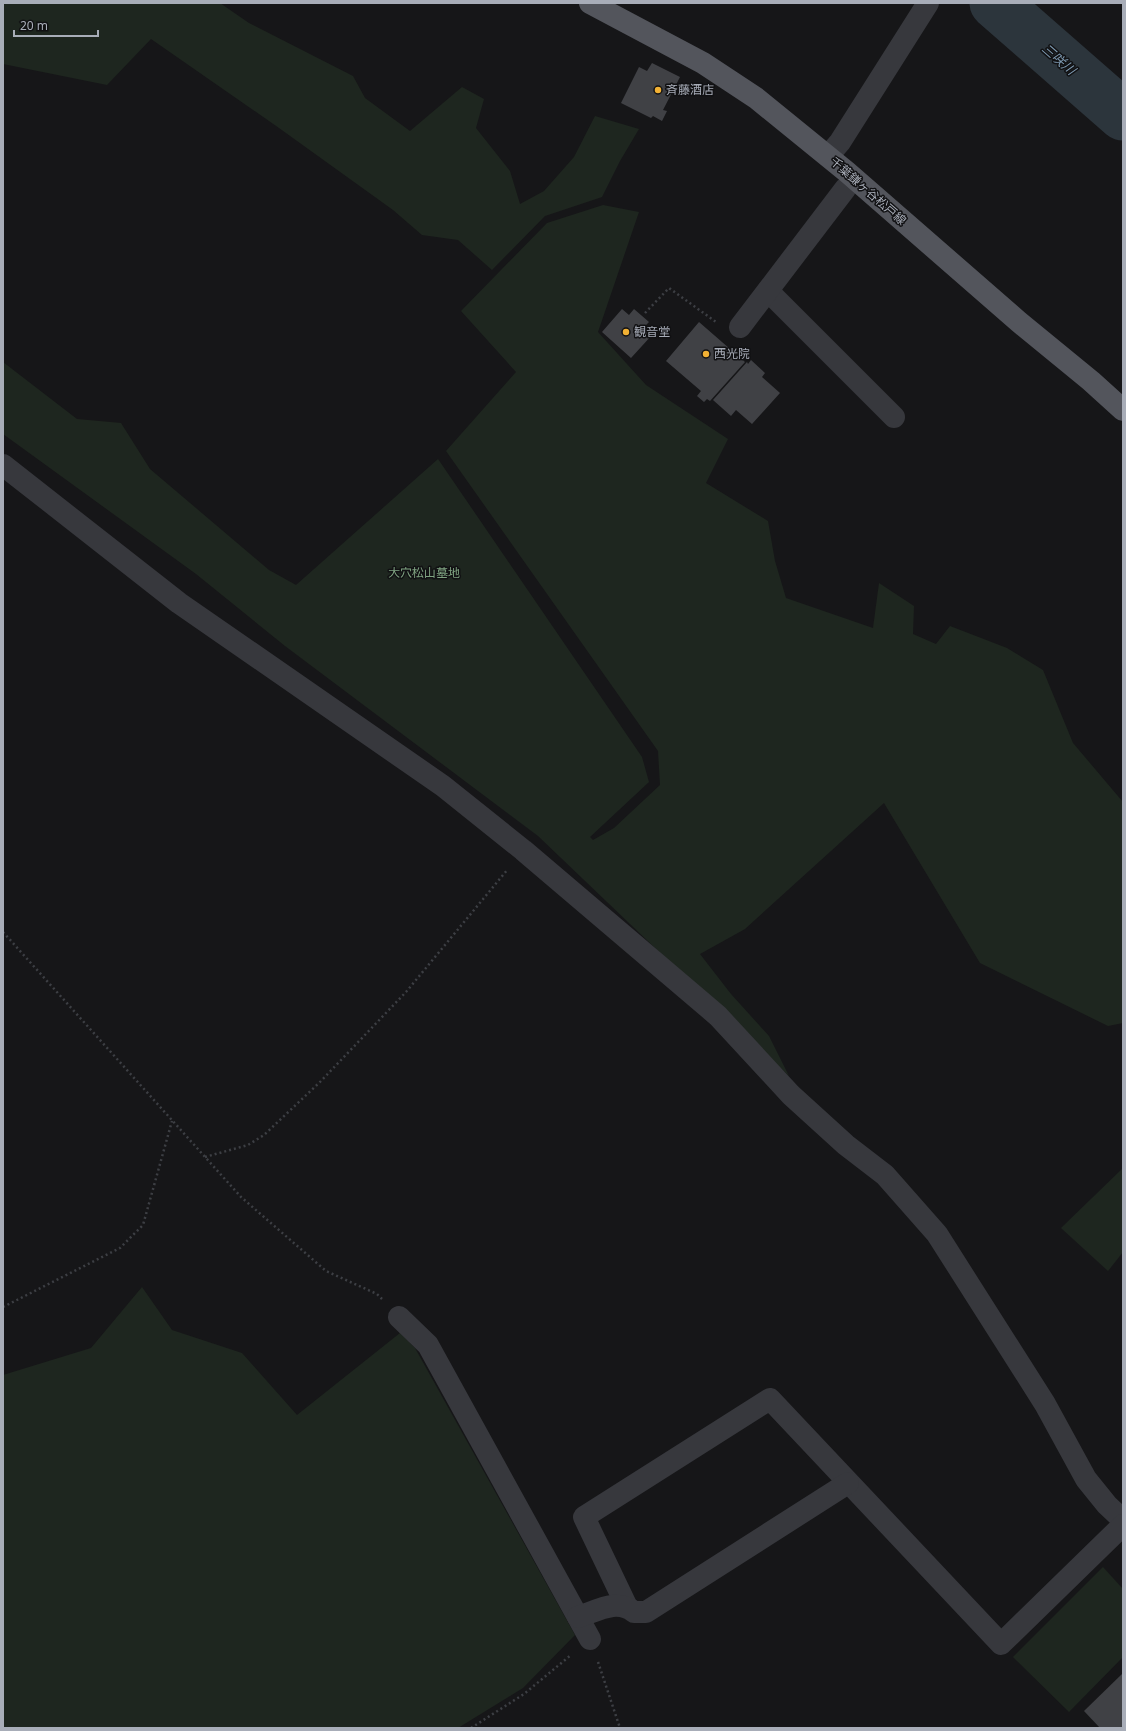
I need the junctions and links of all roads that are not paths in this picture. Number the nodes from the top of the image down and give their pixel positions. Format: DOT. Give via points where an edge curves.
graph roads {
  1 [pos="590,3"];
  2 [pos="928,3"];
  3 [pos="828,156"];
  4 [pos="845,189"];
  5 [pos="768,291"];
  6 [pos="731,326"];
  7 [pos="1123,410"];
  8 [pos="894,417"];
  9 [pos="3,465"];
  10 [pos="399,1317"];
  11 [pos="848,1483"];
  12 [pos="1123,1520"];
  13 [pos="1123,1525"];
  14 [pos="627,1607"];
  15 [pos="578,1617"];
  16 [pos="590,1639"];
  1 -- 3 [label="main road, 千葉鎌ヶ谷松戸線" via="703,63 756,98"];
  2 -- 3 [label="street" via="840,142"];
  3 -- 7 [label="main road, 千葉鎌ヶ谷松戸線"];
  4 -- 5 [label="street"];
  5 -- 6 [label="street"];
  5 -- 8 [label="street"];
  9 -- 12 [label="street" via="179,603 443,786 523,850 718,1016 791,1095 890,1181 937,1234 1045,1404 1086,1479"];
  10 -- 15 [label="street" via="428,1345"];
  11 -- 13 [label="street" via="1001,1644"];
  11 -- 14 [label="street" via="646,1612 634,1612"];
  11 -- 14 [label="street" via="770,1399 584,1517"];
  14 -- 15 [label="street" via="616,1604"];
  15 -- 16 [label="street"];
}
